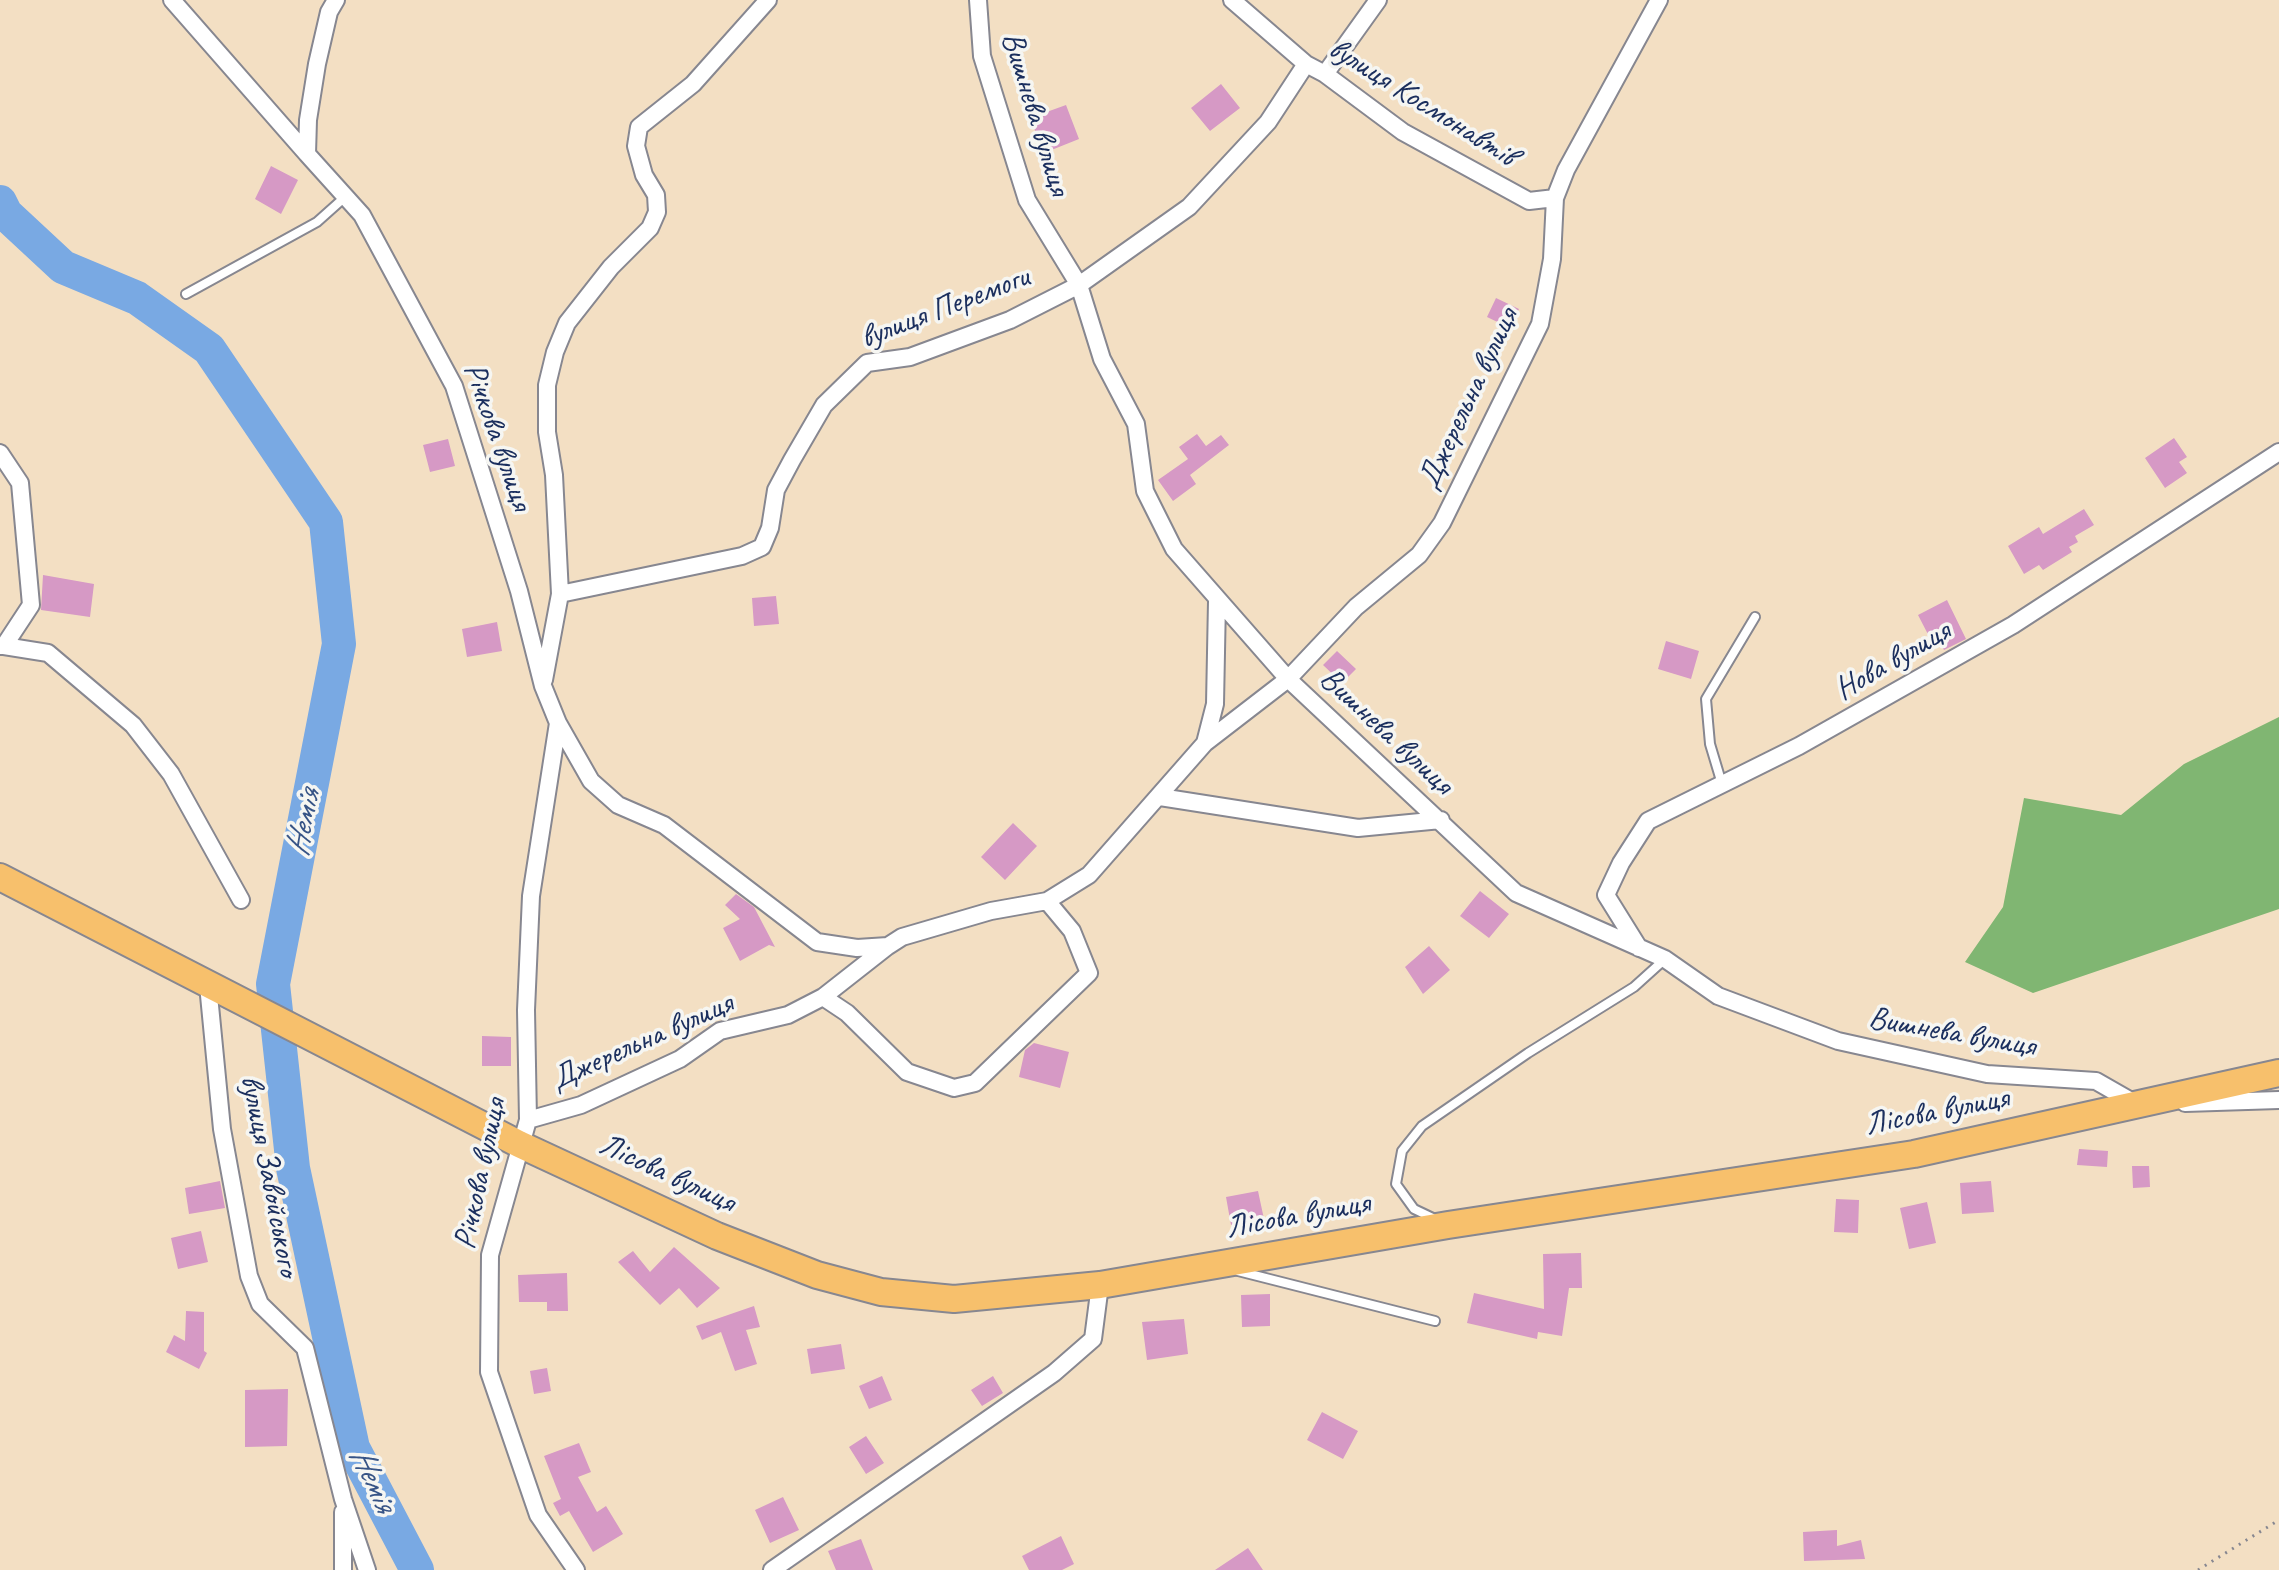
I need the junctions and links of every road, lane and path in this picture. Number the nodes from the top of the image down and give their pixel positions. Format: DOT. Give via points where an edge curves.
graph roads {
  1 [pos="172,0"];
  2 [pos="336,0"];
  3 [pos="768,0"];
  4 [pos="978,0"];
  5 [pos="1232,0"];
  6 [pos="1378,0"];
  7 [pos="1659,0"];
  8 [pos="1306,64"];
  9 [pos="1325,74"];
  10 [pos="307,154"];
  11 [pos="346,197"];
  12 [pos="1555,198"];
  13 [pos="1079,285"];
  14 [pos="186,294"];
  15 [pos="2279,452"];
  16 [pos="0,453"];
  17 [pos="560,594"];
  18 [pos="1217,601"];
  19 [pos="1755,617"];
  20 [pos="2,646"];
  21 [pos="1288,679"];
  22 [pos="543,686"];
  23 [pos="558,723"];
  24 [pos="1205,743"];
  25 [pos="1722,784"];
  26 [pos="1160,797"];
  27 [pos="1441,820"];
  28 [pos="0,877"];
  29 [pos="742,882"];
  30 [pos="241,900"];
  31 [pos="1047,901"];
  32 [pos="888,946"];
  33 [pos="1639,948"];
  34 [pos="1665,959"];
  35 [pos="208,985"];
  36 [pos="823,997"];
  37 [pos="2279,1073"];
  38 [pos="2279,1100"];
  39 [pos="2139,1105"];
  40 [pos="524,1132"];
  41 [pos="1448,1225"];
  42 [pos="1217,1265"];
  43 [pos="1100,1285"];
  44 [pos="1435,1321"];
  45 [pos="343,1499"];
  46 [pos="2279,1520"];
  47 [pos="343,1570"];
  48 [pos="367,1570"];
  49 [pos="576,1570"];
  50 [pos="772,1570"];
  51 [pos="2198,1570"];
  1 -- 10 [label="street, Річкова вулиця"];
  2 -- 10 [label="street" via="317,64"];
  3 -- 17 [label="street" via="693,84 639,127 636,146 656,195 657,212 650,228 567,323 555,352 547,417"];
  4 -- 13 [label="street, Вишнева вулиця" via="982,56 1027,200"];
  5 -- 8 [label="street, вулиця Космонавтів"];
  6 -- 9 [label="street"];
  7 -- 12 [label="street, Джерельна вулиця"];
  8 -- 9 [label="street, вулиця Космонавтів"];
  8 -- 13 [label="street" via="1268,122 1189,207"];
  9 -- 12 [label="street, вулиця Космонавтів" via="1403,132 1518,196 1529,201"];
  10 -- 11 [label="street, Річкова вулиця"];
  11 -- 14 [label="lane" via="317,222"];
  11 -- 22 [label="street, Річкова вулиця" via="362,215 454,386 519,591"];
  12 -- 21 [label="street, Джерельна вулиця" via="1552,259 1540,324 1442,523 1419,555 1356,607"];
  13 -- 17 [label="street, вулиця Перемоги" via="1010,320 925,352 867,363 824,405 792,460 776,490 762,547 742,556"];
  13 -- 18 [label="street, Вишнева вулиця" via="1102,359 1136,424 1145,491 1174,549"];
  15 -- 25 [label="street, Нова вулиця" via="2013,625"];
  16 -- 20 [label="street" via="20,483 31,605"];
  17 -- 22 [label="street"];
  18 -- 21 [label="street, Вишнева вулиця"];
  18 -- 24 [label="street, Джерельна вулиця" via="1215,704"];
  19 -- 25 [label="lane" via="1706,699 1710,744"];
  20 -- 30 [label="street" via="48,653 133,725 171,774"];
  21 -- 24 [label="street, Джерельна вулиця"];
  21 -- 27 [label="street, Вишнева вулиця"];
  22 -- 23 [label="street, Річкова вулиця"];
  23 -- 29 [label="street, Річкова вулиця" via="591,781 618,805 664,825"];
  23 -- 40 [label="street, Річкова вулиця" via="531,896"];
  24 -- 26 [label="street, Джерельна вулиця"];
  25 -- 33 [label="street, Нова вулиця" via="1648,821 1621,863 1606,895"];
  26 -- 27 [label="street" via="1358,828"];
  26 -- 31 [label="street, Джерельна вулиця" via="1089,875"];
  27 -- 33 [label="street, Вишнева вулиця" via="1516,893"];
  28 -- 35 [label="highway, Лісова вулиця"];
  29 -- 32 [label="street, Джерельна вулиця" via="817,942"];
  31 -- 32 [label="street, Джерельна вулиця" via="991,911 902,937"];
  31 -- 36 [label="street" via="1072,931 1089,973 975,1083 954,1088 907,1072 847,1013"];
  32 -- 36 [label="street, Джерельна вулиця"];
  33 -- 34 [label="street, Вишнева вулиця"];
  34 -- 39 [label="street, Вишнева вулиця" via="1718,996 1838,1041 1987,1074 2096,1081"];
  34 -- 41 [label="lane" via="1634,987 1422,1126 1402,1151 1396,1184 1414,1209"];
  35 -- 40 [label="highway, Лісова вулиця" via="366,1065"];
  35 -- 45 [label="street, вулиця Завойського" via="222,1129 249,1276 260,1304 305,1348"];
  36 -- 40 [label="street, Джерельна вулиця" via="788,1015 720,1031 680,1059"];
  37 -- 39 [label="highway, Лісова вулиця"];
  38 -- 39 [label="street"];
  39 -- 41 [label="highway, Лісова вулиця" via="1914,1154"];
  40 -- 43 [label="highway, Лісова вулиця" via="717,1236 817,1275 881,1292 954,1299"];
  40 -- 49 [label="street, Річкова вулиця" via="490,1255 489,1372 538,1515"];
  41 -- 42 [label="highway, Лісова вулиця"];
  42 -- 43 [label="highway, Лісова вулиця"];
  42 -- 44 [label="lane"];
  43 -- 50 [label="street" via="1093,1339 1028,1391"];
  45 -- 47 [label="street, вулиця Завойського"];
  45 -- 48 [label="street, вулиця Завойського"];
  46 -- 51 [label="path"];
}
